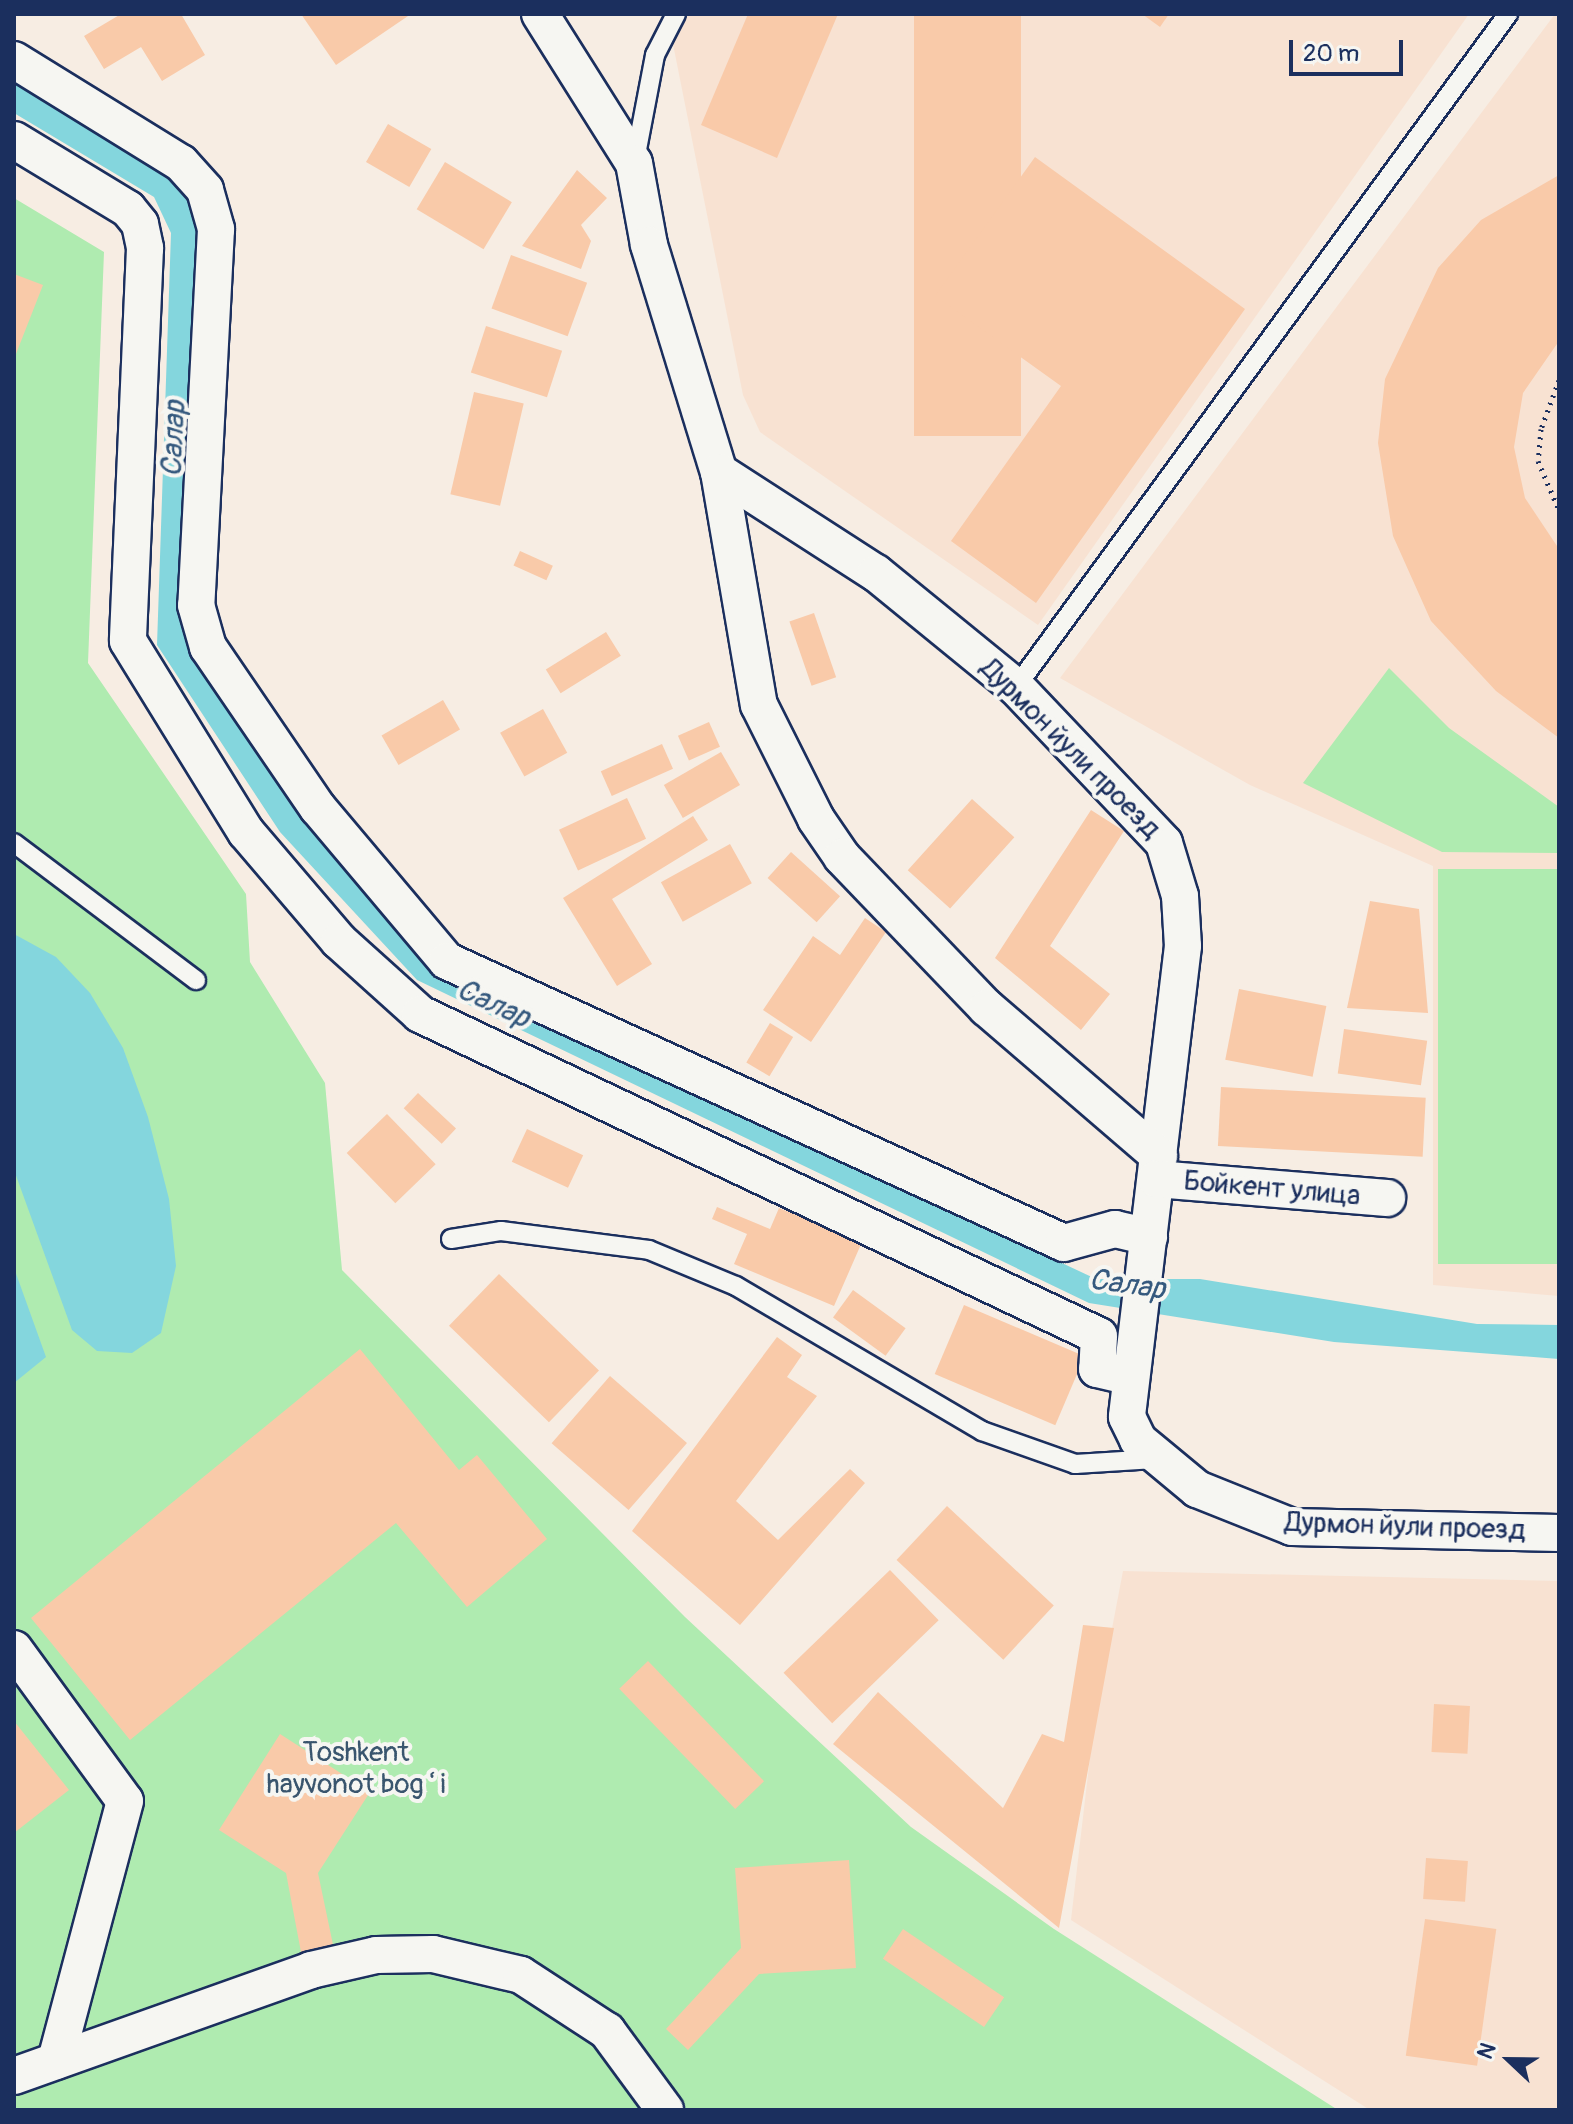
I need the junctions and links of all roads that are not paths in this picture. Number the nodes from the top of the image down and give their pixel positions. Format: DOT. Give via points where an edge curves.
graph roads {
  1 [pos="540,14"];
  2 [pos="676,14"];
  3 [pos="1508,14"];
  4 [pos="14,60"];
  5 [pos="14,140"];
  6 [pos="634,163"];
  7 [pos="719,472"];
  8 [pos="1016,687"];
  9 [pos="14,843"];
  10 [pos="196,980"];
  11 [pos="1158,1167"];
  12 [pos="1387,1198"];
  13 [pos="451,1239"];
  14 [pos="1148,1250"];
  15 [pos="1131,1377"];
  16 [pos="1155,1459"];
  17 [pos="1559,1533"];
  18 [pos="14,1649"];
  19 [pos="56,2061"];
  20 [pos="14,2076"];
  21 [pos="665,2110"];
  1 -- 6 [label="street"];
  2 -- 6 [label="lane" via="655,55"];
  3 -- 8 [label="lane"];
  4 -- 14 [label="street" via="181,163 205,190 216,229 196,605 208,647 318,808 447,961 1064,1243 1115,1229"];
  5 -- 15 [label="street" via="128,209 140,224 145,248 128,641 246,832 339,941 420,1014 1099,1336 1097,1369"];
  6 -- 7 [label="street" via="649,245"];
  7 -- 8 [label="street, Дурмон йули проезд" via="876,573"];
  7 -- 11 [label="street" via="759,705 816,819 842,857 987,1008"];
  8 -- 11 [label="street, Дурмон йули проезд" via="1164,843 1180,896 1183,946"];
  9 -- 10 [label="lane"];
  11 -- 12 [label="street, Бойкент улица"];
  11 -- 14 [label="street, Дурмон йули проезд"];
  13 -- 16 [label="lane" via="501,1231 649,1250 736,1286 982,1431 1075,1464"];
  14 -- 15 [label="street, Дурмон йули проезд"];
  15 -- 16 [label="street, Дурмон йули проезд" via="1127,1417"];
  16 -- 17 [label="street, Дурмон йули проезд" via="1220,1502 1292,1527"];
  18 -- 19 [label="street" via="125,1801"];
  19 -- 20 [label="street"];
  19 -- 21 [label="street" via="311,1970 376,1955 433,1954 521,1975 607,2031"];
}
